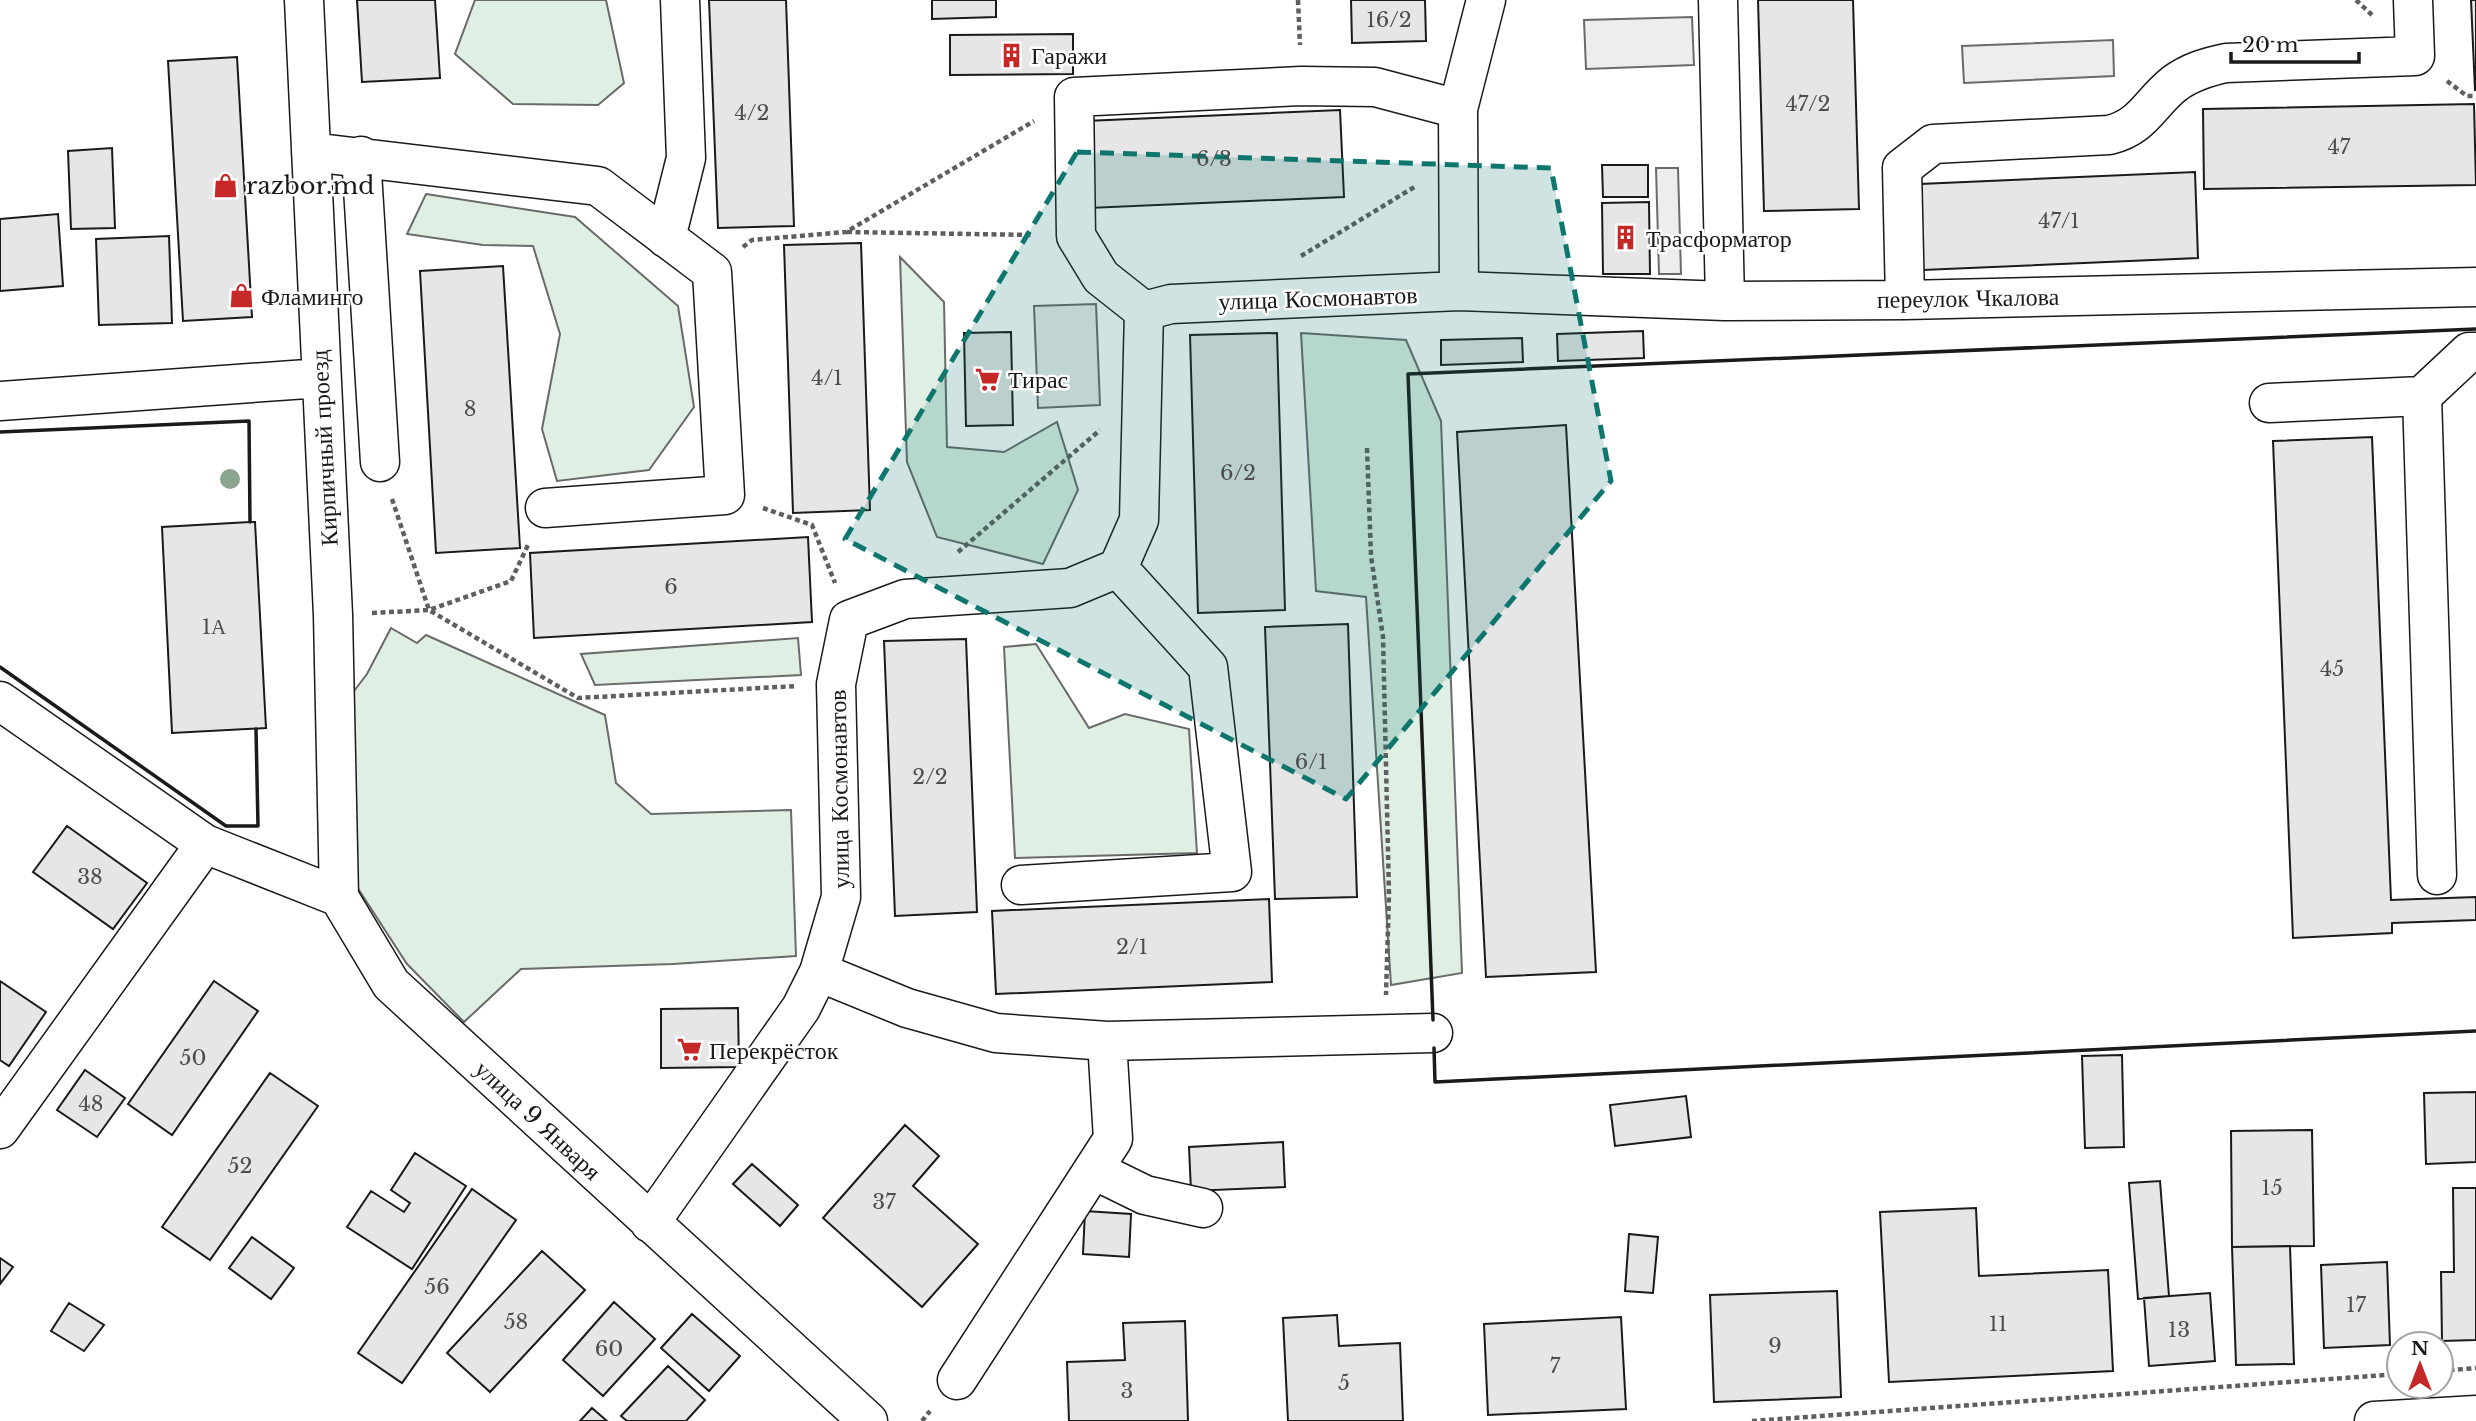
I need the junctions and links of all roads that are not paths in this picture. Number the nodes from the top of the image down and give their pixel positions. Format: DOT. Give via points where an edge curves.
graph roads {
  1 [pos="304,0"];
  2 [pos="680,0"];
  3 [pos="1486,0"];
  4 [pos="1718,0"];
  5 [pos="2413,0"];
  6 [pos="1458,109"];
  7 [pos="311,152"];
  8 [pos="361,156"];
  9 [pos="666,238"];
  10 [pos="2476,287"];
  11 [pos="1460,292"];
  12 [pos="1905,300"];
  13 [pos="1725,301"];
  14 [pos="1144,311"];
  15 [pos="2476,352"];
  16 [pos="321,378"];
  17 [pos="2422,396"];
  18 [pos="0,401"];
  19 [pos="2269,403"];
  20 [pos="380,462"];
  21 [pos="545,508"];
  22 [pos="1118,569"];
  23 [pos="0,701"];
  24 [pos="205,844"];
  25 [pos="2437,875"];
  26 [pos="1021,885"];
  27 [pos="339,897"];
  28 [pos="819,972"];
  29 [pos="1433,1033"];
  30 [pos="1107,1041"];
  31 [pos="3,1120"];
  32 [pos="1094,1170"];
  33 [pos="1203,1208"];
  34 [pos="650,1223"];
  35 [pos="957,1380"];
  36 [pos="2476,1415"];
  37 [pos="868,1421"];
  38 [pos="2374,1421"];
  1 -- 7 [label="street, Кирпичный проезд"];
  2 -- 9 [label="street" via="686,158"];
  3 -- 6 [label="street"];
  4 -- 13 [label="street"];
  5 -- 12 [label="street" via="2415,56 2225,63 2199,69 2174,85 2125,131 1933,144 1902,167"];
  6 -- 11 [label="street"];
  6 -- 14 [label="street" via="1375,87 1073,97 1076,236 1101,277"];
  7 -- 8 [label="street"];
  7 -- 16 [label="street, Кирпичный проезд"];
  8 -- 9 [label="street" via="598,186"];
  8 -- 20 [label="street"];
  9 -- 21 [label="street" via="712,272 725,495"];
  10 -- 12 [label="street, переулок Чкалова"];
  11 -- 13 [label="street, переулок Чкалова"];
  11 -- 14 [label="street, улица Космонавтов" via="1185,303"];
  12 -- 13 [label="street, переулок Чкалова"];
  14 -- 22 [label="street" via="1139,520"];
  15 -- 17 [label="street" via="2469,352"];
  16 -- 18 [label="street"];
  16 -- 27 [label="street, Кирпичный проезд" via="333,615"];
  17 -- 19 [label="street"];
  17 -- 25 [label="street"];
  22 -- 26 [label="street" via="1208,667 1233,872"];
  22 -- 28 [label="street, улица Космонавтов" via="1070,588 905,599 849,620 836,684 841,897"];
  23 -- 24 [label="street"];
  24 -- 27 [label="street"];
  24 -- 31 [label="street"];
  27 -- 34 [label="street, улица 9 Января" via="391,984"];
  28 -- 30 [label="street" via="907,1008 996,1032"];
  28 -- 34 [label="street, улица Космонавтов" via="801,1008"];
  29 -- 30 [label="street"];
  30 -- 32 [label="street" via="1113,1139"];
  32 -- 33 [label="street" via="1145,1195"];
  32 -- 35 [label="street"];
  34 -- 37 [label="street, улица 9 Января"];
  36 -- 38 [label="street"];
}
